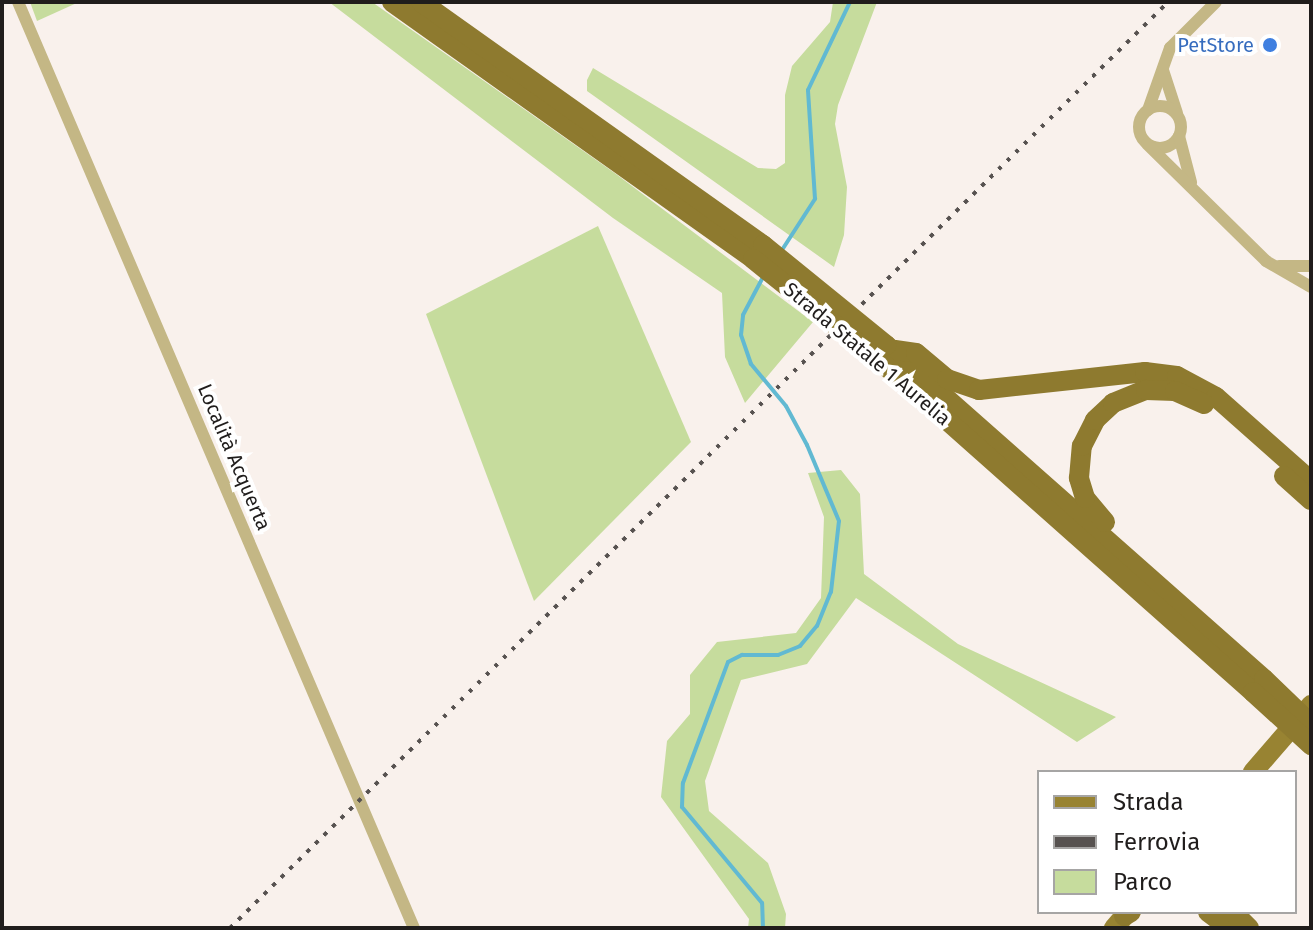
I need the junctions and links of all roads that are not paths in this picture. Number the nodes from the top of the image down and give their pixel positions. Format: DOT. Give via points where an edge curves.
graph roads {
  1 [pos="18,2"];
  2 [pos="392,2"];
  3 [pos="421,2"];
  4 [pos="1216,2"];
  5 [pos="1162,67"];
  6 [pos="544,96"];
  7 [pos="1148,110"];
  8 [pos="1177,115"];
  9 [pos="1179,136"];
  10 [pos="1147,144"];
  11 [pos="1198,196"];
  12 [pos="1275,266"];
  13 [pos="1311,266"];
  14 [pos="1311,287"];
  15 [pos="885,351"];
  16 [pos="1311,481"];
  17 [pos="1311,500"];
  18 [pos="1122,553"];
  19 [pos="1258,686"];
  20 [pos="1311,705"];
  21 [pos="1311,724"];
  22 [pos="1311,745"];
  23 [pos="1255,770"];
  24 [pos="1211,914"];
  25 [pos="414,928"];
  26 [pos="1229,928"];
  1 -- 25 [label="street, Località Acquerta"];
  2 -- 6 [label="highway, Strada Statale 1 Aurelia"];
  3 -- 6 [label="highway, Strada Statale 1 Aurelia"];
  4 -- 5 [label="street" via="1170,48"];
  5 -- 7 [label="street"];
  5 -- 8 [label="street"];
  6 -- 15 [label="highway, Strada Statale 1 Aurelia, bridge"];
  7 -- 8 [label="street" via="1163,106"];
  7 -- 10 [label="street" via="1139,129"];
  8 -- 9 [label="street"];
  9 -- 10 [label="street" via="1162,148"];
  9 -- 11 [label="street" via="1185,172"];
  10 -- 11 [label="street"];
  11 -- 12 [label="street"];
  12 -- 13 [label="street"];
  12 -- 14 [label="street"];
  15 -- 16 [label="highway" via="916,353 947,379 979,390 1145,372 1177,376 1216,397"];
  15 -- 18 [label="highway, Strada Statale 1 Aurelia"];
  15 -- 19 [label="highway, Strada Statale 1 Aurelia"];
  17 -- 18 [label="highway" via="1201,402 1175,391 1137,392 1113,403 1095,420 1079,467 1085,498 1116,532"];
  18 -- 19 [label="highway, Strada Statale 1 Aurelia"];
  19 -- 21 [label="highway, Strada Statale 1 Aurelia, bridge"];
  19 -- 22 [label="highway, Strada Statale 1 Aurelia, bridge"];
  20 -- 23 [label="main road"];
  24 -- 26 [label="highway"];
}
